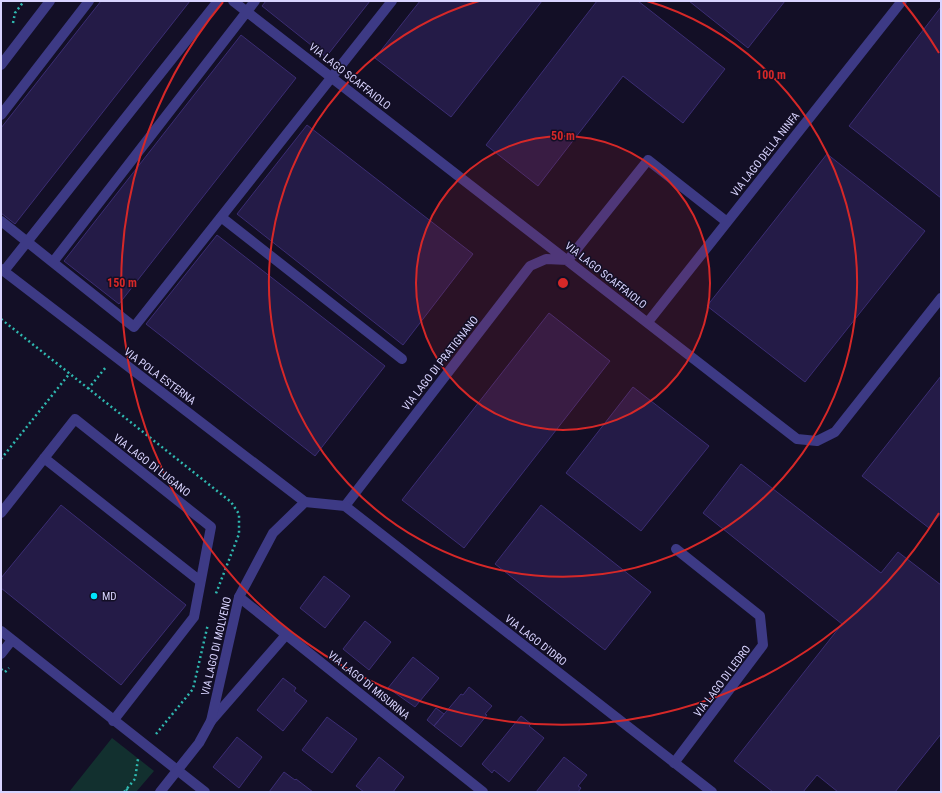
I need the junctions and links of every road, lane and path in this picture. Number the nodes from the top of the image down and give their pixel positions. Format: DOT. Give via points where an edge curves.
graph roads {
  1 [pos="50,1"];
  2 [pos="89,1"];
  3 [pos="218,1"];
  4 [pos="233,1"];
  5 [pos="255,1"];
  6 [pos="392,1"];
  7 [pos="902,1"];
  8 [pos="246,12"];
  9 [pos="1,65"];
  10 [pos="331,77"];
  11 [pos="1,115"];
  12 [pos="221,217"];
  13 [pos="1,221"];
  14 [pos="727,222"];
  15 [pos="27,242"];
  16 [pos="568,260"];
  17 [pos="53,262"];
  18 [pos="2,270"];
  19 [pos="941,298"];
  20 [pos="648,322"];
  21 [pos="115,356"];
  22 [pos="402,359"];
  23 [pos="70,373"];
  24 [pos="88,388"];
  25 [pos="1,458"];
  26 [pos="44,458"];
  27 [pos="305,502"];
  28 [pos="345,506"];
  29 [pos="1,513"];
  30 [pos="676,549"];
  31 [pos="200,581"];
  32 [pos="239,597"];
  33 [pos="1,631"];
  34 [pos="286,635"];
  35 [pos="12,640"];
  36 [pos="1,654"];
  37 [pos="113,721"];
  38 [pos="211,721"];
  39 [pos="674,763"];
  40 [pos="177,770"];
  41 [pos="126,789"];
  42 [pos="130,792"];
  43 [pos="160,792"];
  44 [pos="205,792"];
  45 [pos="484,792"];
  46 [pos="712,792"];
  1 -- 9 [label="street"];
  2 -- 11 [label="street"];
  3 -- 15 [label="street"];
  4 -- 8 [label="street, VIA LAGO SCAFFAIOLO"];
  5 -- 8 [label="street"];
  6 -- 10 [label="street"];
  7 -- 14 [label="street, VIA LAGO DELLA NINFA"];
  8 -- 10 [label="street, VIA LAGO SCAFFAIOLO"];
  8 -- 17 [label="street"];
  10 -- 12 [label="street"];
  10 -- 16 [label="street, VIA LAGO SCAFFAIOLO"];
  12 -- 17 [label="street" via="134,327"];
  12 -- 22 [label="street"];
  13 -- 15 [label="street"];
  14 -- 16 [label="street" via="648,160"];
  14 -- 20 [label="street, VIA LAGO DELLA NINFA"];
  15 -- 17 [label="street"];
  15 -- 18 [label="street"];
  16 -- 20 [label="street, VIA LAGO SCAFFAIOLO"];
  16 -- 28 [label="street, VIA LAGO DI PRATIGNANO" via="546,259 530,266"];
  18 -- 21 [label="street, VIA POLA ESTERNA"];
  19 -- 20 [label="street, VIA LAGO SCAFFAIOLO" via="835,432 817,441 797,438"];
  21 -- 24 [label="path"];
  21 -- 27 [label="street, VIA POLA ESTERNA"];
  23 -- 25 [label="path"];
  26 -- 29 [label="street, VIA LAGO DI LUGANO"];
  26 -- 31 [label="street"];
  26 -- 31 [label="street, VIA LAGO DI LUGANO" via="75,419 211,527"];
  27 -- 28 [label="street"];
  27 -- 32 [label="street, VIA LAGO DI MOLVENO" via="273,533"];
  28 -- 39 [label="street, VIA LAGO D'IDRO"];
  30 -- 39 [label="street, VIA LAGO DI LEDRO" via="760,616 763,645"];
  31 -- 37 [label="street, VIA LAGO DI LUGANO" via="194,617"];
  32 -- 34 [label="street, VIA LAGO DI MISURINA"];
  32 -- 38 [label="street, VIA LAGO DI MOLVENO"];
  33 -- 35 [label="street"];
  34 -- 38 [label="street"];
  34 -- 45 [label="street, VIA LAGO DI MISURINA"];
  35 -- 36 [label="street"];
  35 -- 37 [label="street"];
  37 -- 40 [label="street"];
  38 -- 40 [label="street, VIA LAGO DI MOLVENO" via="199,743"];
  39 -- 46 [label="street, VIA LAGO D'IDRO"];
  40 -- 43 [label="street, VIA LAGO DI MOLVENO"];
  40 -- 44 [label="street"];
  41 -- 42 [label="path"];
}
